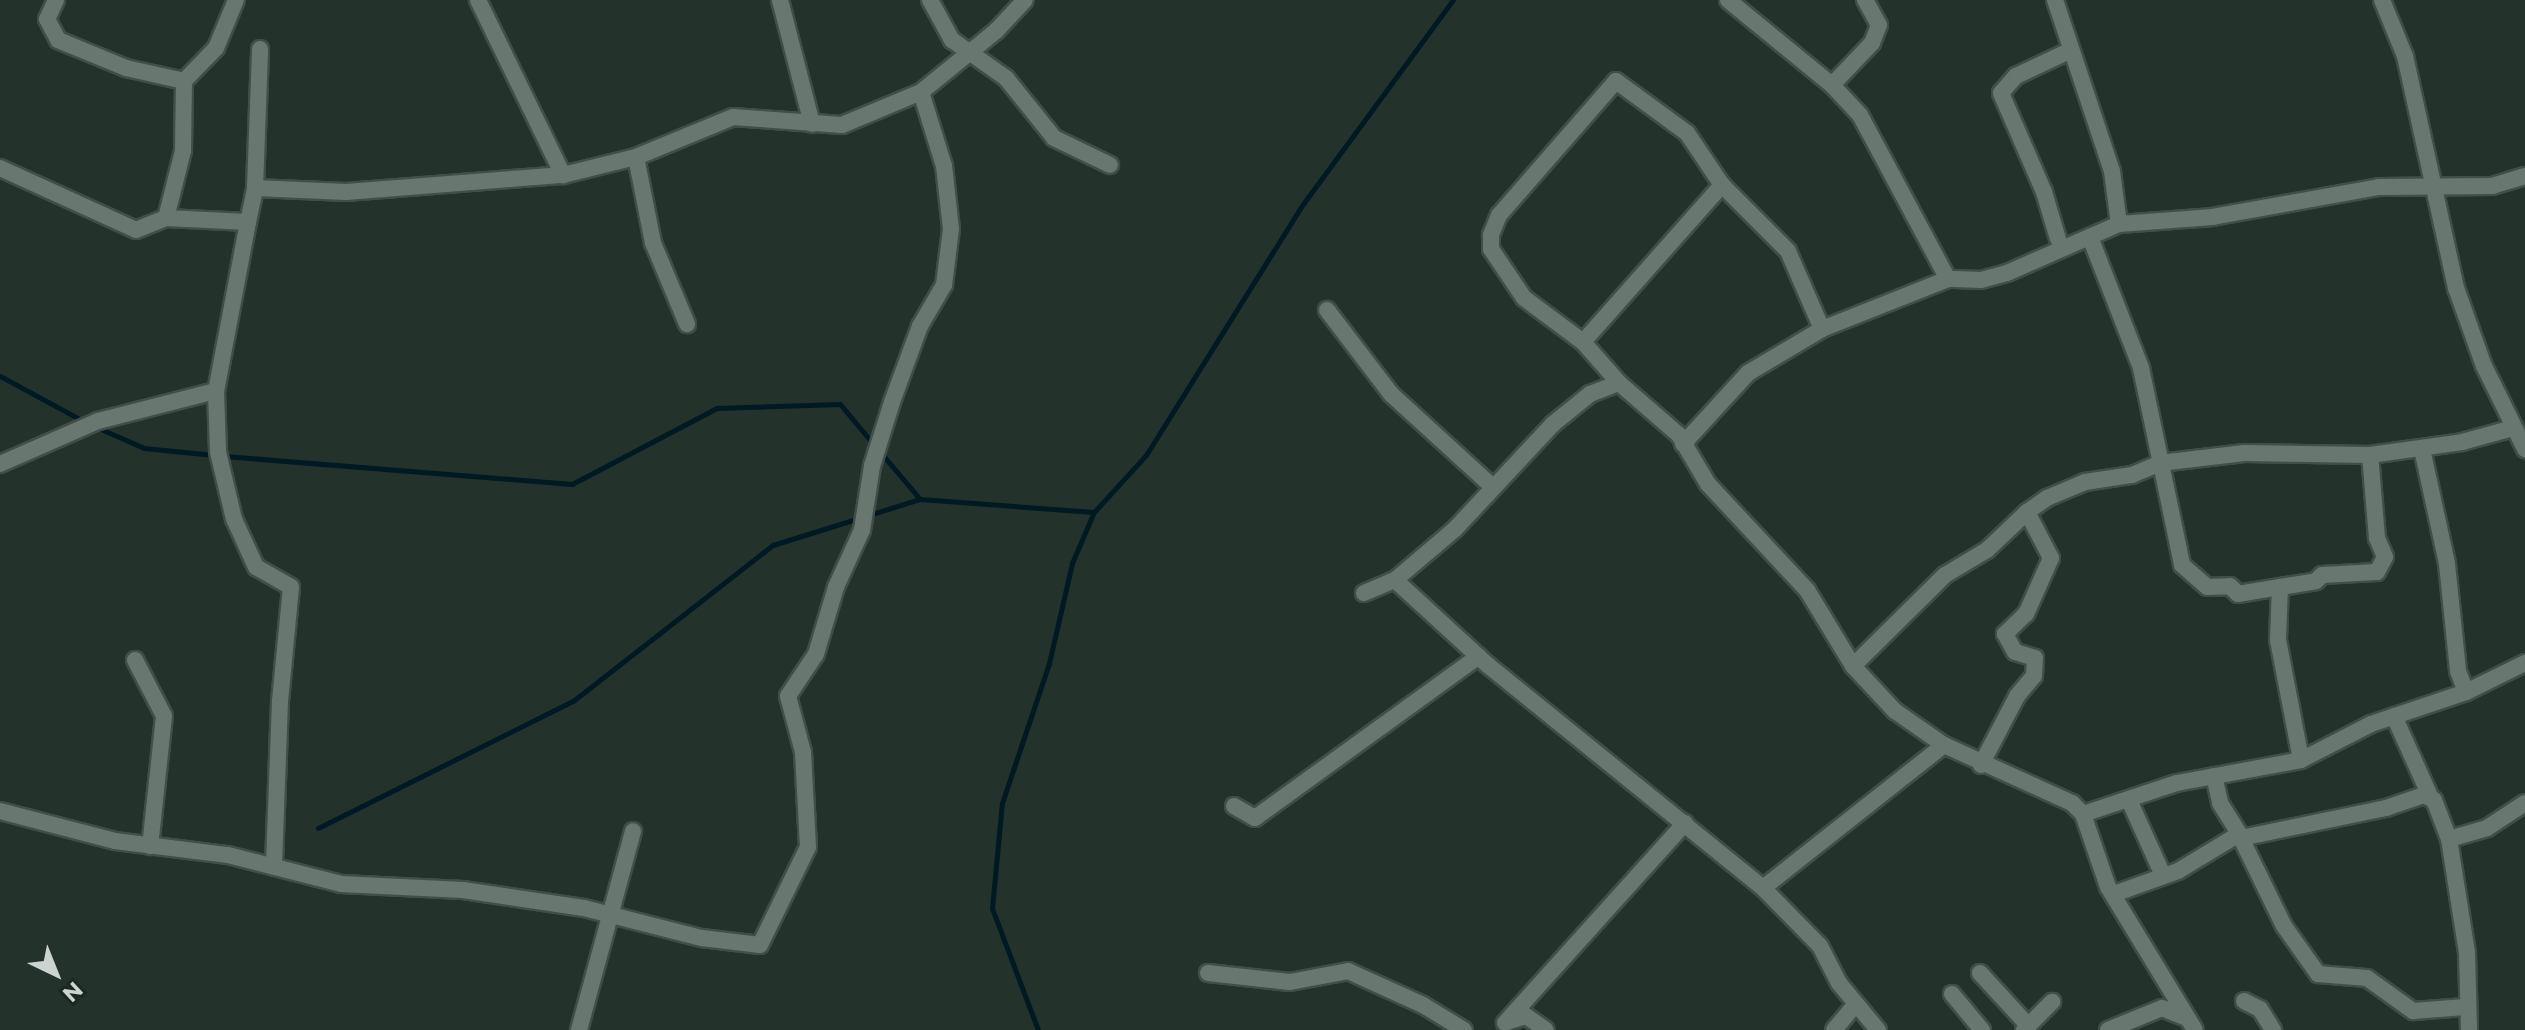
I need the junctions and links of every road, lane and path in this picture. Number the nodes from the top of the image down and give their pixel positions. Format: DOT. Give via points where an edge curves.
graph roads {
  1 [pos="56,0"];
  2 [pos="236,0"];
  3 [pos="478,0"];
  4 [pos="780,0"];
  5 [pos="930,0"];
  6 [pos="1025,0"];
  7 [pos="1728,0"];
  8 [pos="1865,0"];
  9 [pos="2055,0"];
  10 [pos="2382,0"];
  11 [pos="260,49"];
  12 [pos="972,49"];
  13 [pos="2071,50"];
  14 [pos="184,81"];
  15 [pos="1832,85"];
  16 [pos="921,92"];
  17 [pos="812,124"];
  18 [pos="636,157"];
  19 [pos="1110,165"];
  20 [pos="0,168"];
  21 [pos="563,175"];
  22 [pos="2525,176"];
  23 [pos="2434,183"];
  24 [pos="1722,185"];
  25 [pos="255,188"];
  26 [pos="166,218"];
  27 [pos="248,222"];
  28 [pos="2119,224"];
  29 [pos="2090,237"];
  30 [pos="2058,239"];
  31 [pos="1948,279"];
  32 [pos="1327,310"];
  33 [pos="687,324"];
  34 [pos="1822,329"];
  35 [pos="1583,342"];
  36 [pos="1619,383"];
  37 [pos="216,391"];
  38 [pos="2513,428"];
  39 [pos="1683,444"];
  40 [pos="2422,449"];
  41 [pos="2525,449"];
  42 [pos="2370,455"];
  43 [pos="2160,463"];
  44 [pos="0,464"];
  45 [pos="1493,487"];
  46 [pos="2027,512"];
  47 [pos="1395,580"];
  48 [pos="2280,587"];
  49 [pos="1364,593"];
  50 [pos="1479,656"];
  51 [pos="135,660"];
  52 [pos="2525,663"];
  53 [pos="1853,666"];
  54 [pos="2466,692"];
  55 [pos="2394,716"];
  56 [pos="1944,745"];
  57 [pos="2301,760"];
  58 [pos="1981,765"];
  59 [pos="2214,776"];
  60 [pos="2430,796"];
  61 [pos="2129,800"];
  62 [pos="2525,803"];
  63 [pos="1234,806"];
  64 [pos="0,811"];
  65 [pos="2083,814"];
  66 [pos="0,818"];
  67 [pos="1685,823"];
  68 [pos="633,831"];
  69 [pos="2240,836"];
  70 [pos="2449,839"];
  71 [pos="150,846"];
  72 [pos="274,867"];
  73 [pos="2162,873"];
  74 [pos="1763,888"];
  75 [pos="2114,894"];
  76 [pos="610,916"];
  77 [pos="1208,973"];
  78 [pos="1980,973"];
  79 [pos="1952,994"];
  80 [pos="2244,1001"];
  81 [pos="2052,1002"];
  82 [pos="1856,1004"];
  83 [pos="2465,1007"];
  84 [pos="2191,1024"];
  85 [pos="1501,1027"];
  86 [pos="2025,1027"];
  87 [pos="579,1030"];
  88 [pos="1464,1030"];
  89 [pos="1546,1030"];
  90 [pos="1834,1030"];
  91 [pos="1878,1030"];
  92 [pos="1982,1030"];
  93 [pos="2108,1030"];
  94 [pos="2273,1030"];
  95 [pos="2469,1030"];
  1 -- 14 [label="street" via="47,19 58,40 126,68"];
  2 -- 14 [label="street" via="216,48"];
  3 -- 21 [label="street"];
  4 -- 17 [label="street"];
  5 -- 12 [label="street" via="952,40"];
  6 -- 12 [label="street"];
  7 -- 15 [label="street"];
  8 -- 15 [label="street" via="1879,25 1872,43"];
  9 -- 13 [label="street"];
  10 -- 23 [label="street" via="2405,56"];
  11 -- 25 [label="street"];
  12 -- 16 [label="street"];
  12 -- 19 [label="street" via="1006,78 1054,138"];
  13 -- 28 [label="street" via="2112,171"];
  13 -- 30 [label="street" via="2016,76 2001,93 2044,192"];
  14 -- 26 [label="street" via="183,151"];
  15 -- 31 [label="street" via="1877,140"];
  16 -- 17 [label="street" via="842,125"];
  16 -- 76 [label="street" via="944,166 951,229 944,285 920,326 872,466 862,530 836,587 816,654 788,696 803,752 808,847 760,945 702,938"];
  17 -- 18 [label="street" via="733,117"];
  18 -- 21 [label="street"];
  18 -- 33 [label="street" via="653,243"];
  20 -- 26 [label="street" via="136,230"];
  21 -- 25 [label="street" via="346,192"];
  22 -- 23 [label="street" via="2493,186"];
  23 -- 28 [label="street" via="2379,187 2213,217"];
  23 -- 38 [label="street" via="2456,288"];
  24 -- 34 [label="street" via="1788,251"];
  24 -- 35 [label="street"];
  24 -- 35 [label="street" via="1687,133 1616,81 1599,98 1499,215 1491,235 1491,249 1524,298"];
  25 -- 27 [label="street"];
  26 -- 27 [label="street"];
  27 -- 37 [label="street"];
  28 -- 29 [label="street"];
  29 -- 31 [label="street" via="2007,273 1981,280"];
  29 -- 43 [label="street" via="2141,368"];
  31 -- 34 [label="street"];
  32 -- 45 [label="street" via="1391,394"];
  34 -- 39 [label="street" via="1748,373"];
  35 -- 36 [label="street"];
  36 -- 39 [label="street"];
  36 -- 45 [label="street" via="1590,394 1553,424"];
  37 -- 44 [label="street" via="91,425"];
  37 -- 72 [label="street" via="219,456 234,519 256,567 291,587 280,701"];
  38 -- 40 [label="street"];
  38 -- 41 [label="street"];
  39 -- 53 [label="street" via="1721,500 1807,590"];
  40 -- 42 [label="street"];
  40 -- 54 [label="street" via="2447,564 2458,671"];
  42 -- 43 [label="street" via="2244,453"];
  42 -- 48 [label="street" via="2377,538 2385,557 2377,572 2322,575 2316,581"];
  43 -- 46 [label="street" via="2132,475 2085,482"];
  43 -- 48 [label="street" via="2188,575 2207,587 2230,586 2238,594"];
  45 -- 47 [label="street"];
  46 -- 53 [label="street" via="1987,550 1945,575"];
  46 -- 58 [label="street" via="2051,558 2026,614 2005,634 2015,652 2035,658 2034,676 2017,696"];
  47 -- 49 [label="street"];
  47 -- 50 [label="street"];
  48 -- 57 [label="street" via="2278,640"];
  50 -- 63 [label="street" via="1255,818"];
  50 -- 67 [label="street"];
  51 -- 71 [label="street" via="164,716"];
  52 -- 54 [label="street"];
  53 -- 56 [label="street" via="1895,711"];
  54 -- 55 [label="street"];
  55 -- 57 [label="street"];
  55 -- 60 [label="street"];
  56 -- 58 [label="street"];
  56 -- 74 [label="street"];
  57 -- 59 [label="street"];
  58 -- 65 [label="street" via="2072,803"];
  59 -- 61 [label="street"];
  59 -- 69 [label="street" via="2220,803"];
  60 -- 69 [label="street"];
  60 -- 70 [label="street"];
  61 -- 65 [label="street"];
  61 -- 73 [label="street"];
  62 -- 70 [label="street" via="2487,828"];
  64 -- 66 [label="street"];
  64 -- 71 [label="street"];
  65 -- 75 [label="street"];
  67 -- 74 [label="street"];
  67 -- 85 [label="street"];
  68 -- 76 [label="street"];
  69 -- 73 [label="street" via="2178,871"];
  69 -- 83 [label="street" via="2284,926 2318,974 2367,978 2413,1011"];
  70 -- 83 [label="street" via="2467,953"];
  71 -- 72 [label="street" via="228,855"];
  72 -- 76 [label="street" via="341,884 463,890"];
  73 -- 75 [label="street"];
  74 -- 82 [label="street" via="1820,946"];
  75 -- 84 [label="street"];
  76 -- 87 [label="street"];
  77 -- 88 [label="street" via="1290,982 1348,971"];
  78 -- 86 [label="street"];
  79 -- 92 [label="street"];
  80 -- 94 [label="street" via="2260,1009"];
  81 -- 86 [label="street"];
  82 -- 90 [label="street"];
  82 -- 91 [label="street"];
  83 -- 95 [label="street"];
  84 -- 93 [label="street" via="2162,1008"];
  85 -- 89 [label="street" via="1526,1016"];
}
